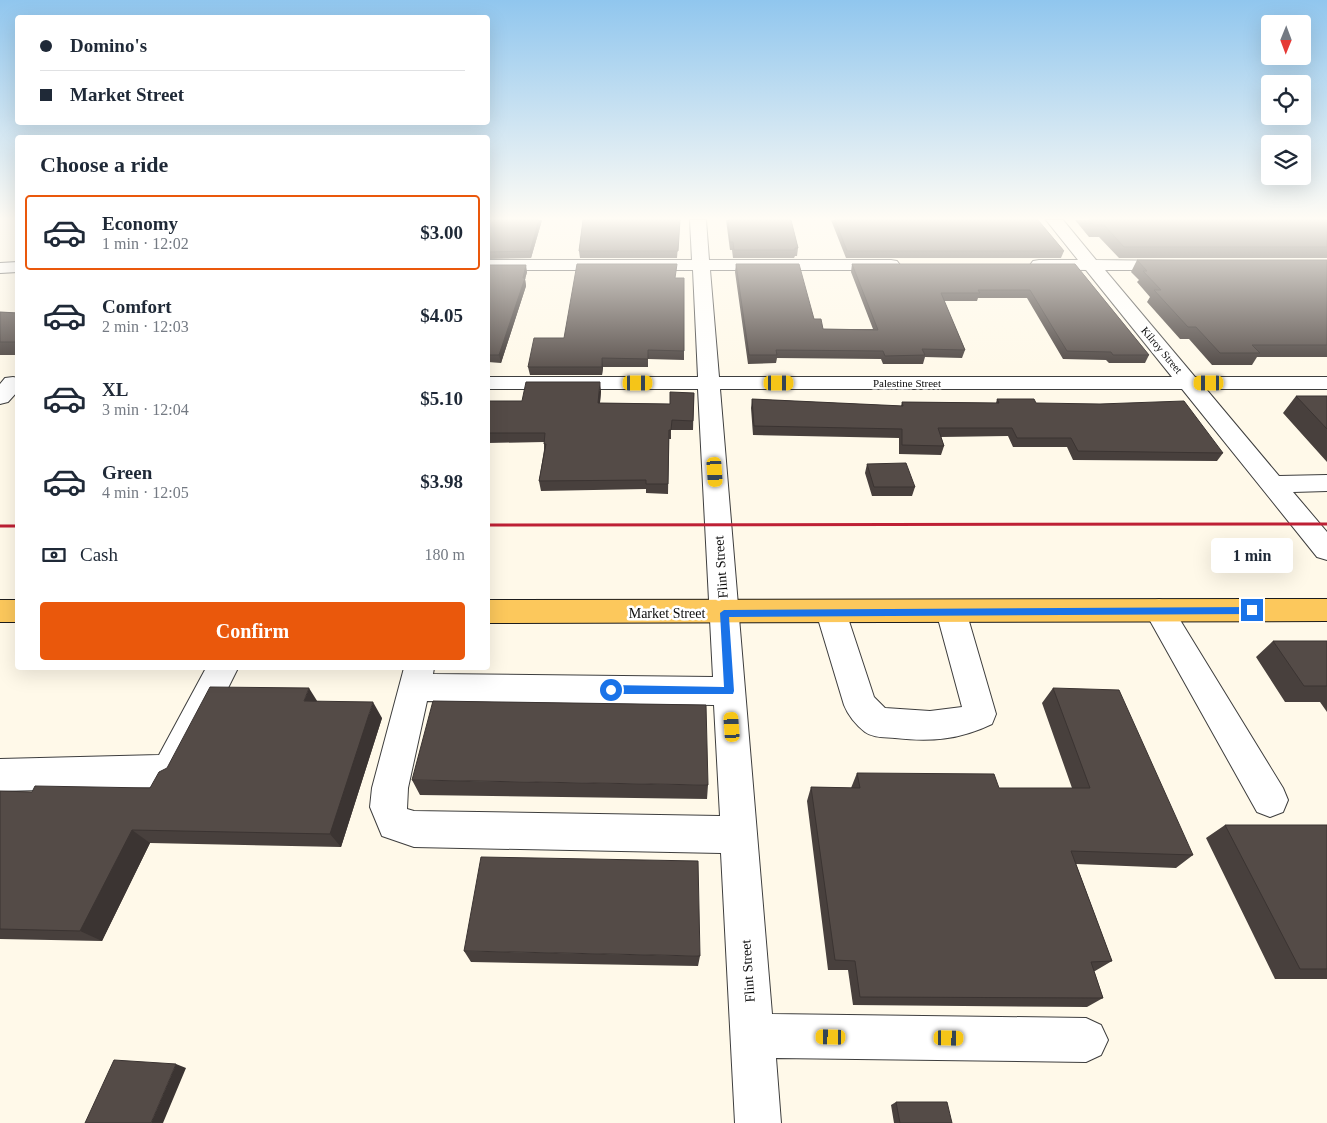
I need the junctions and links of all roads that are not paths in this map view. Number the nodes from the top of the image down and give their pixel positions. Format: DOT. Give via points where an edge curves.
graph roads {
  1 [pos="702,272"];
  2 [pos="1098,272"];
  3 [pos="709,383"];
  4 [pos="1189,383"];
  5 [pos="1327,383"];
  6 [pos="490,384"];
  7 [pos="1272,484"];
  8 [pos="1327,484"];
  9 [pos="1327,550"];
  10 [pos="1160,610"];
  11 [pos="1327,610"];
  12 [pos="0,611"];
  13 [pos="15,611"];
  14 [pos="951,611"];
  15 [pos="490,612"];
  16 [pos="831,612"];
  17 [pos="724,613"];
  18 [pos="221,670"];
  19 [pos="417,677"];
  20 [pos="729,691"];
  21 [pos="0,775"];
  22 [pos="1270,800"];
  23 [pos="739,836"];
  24 [pos="752,1036"];
  25 [pos="1086,1040"];
  26 [pos="758,1123"];
  1 -- 3 [label="street, Flint Street"];
  2 -- 4 [label="street, Kilroy Street"];
  3 -- 4 [label="street, Palestine Street"];
  3 -- 6 [label="street, Palestine Street"];
  3 -- 17 [label="street, Flint Street"];
  4 -- 5 [label="street, Palestine Street"];
  4 -- 7 [label="street, Kilroy Street"];
  7 -- 8 [label="street"];
  7 -- 9 [label="street, Kilroy Street"];
  10 -- 11 [label="main road, Market Street"];
  10 -- 14 [label="main road, Market Street"];
  10 -- 22 [label="street"];
  12 -- 13 [label="main road"];
  14 -- 16 [label="main road, Market Street"];
  14 -- 16 [label="street" via="980,714 967,721 935,727 877,722 860,705"];
  15 -- 17 [label="main road, Market Street"];
  16 -- 17 [label="main road, Market Street"];
  17 -- 20 [label="street, Flint Street"];
  18 -- 21 [label="street" via="169,771"];
  19 -- 20 [label="street"];
  19 -- 23 [label="street" via="390,788 388,807 395,823 414,829"];
  20 -- 23 [label="street, Flint Street"];
  23 -- 24 [label="street, Flint Street"];
  24 -- 25 [label="street"];
  24 -- 26 [label="street, Flint Street"];
}
